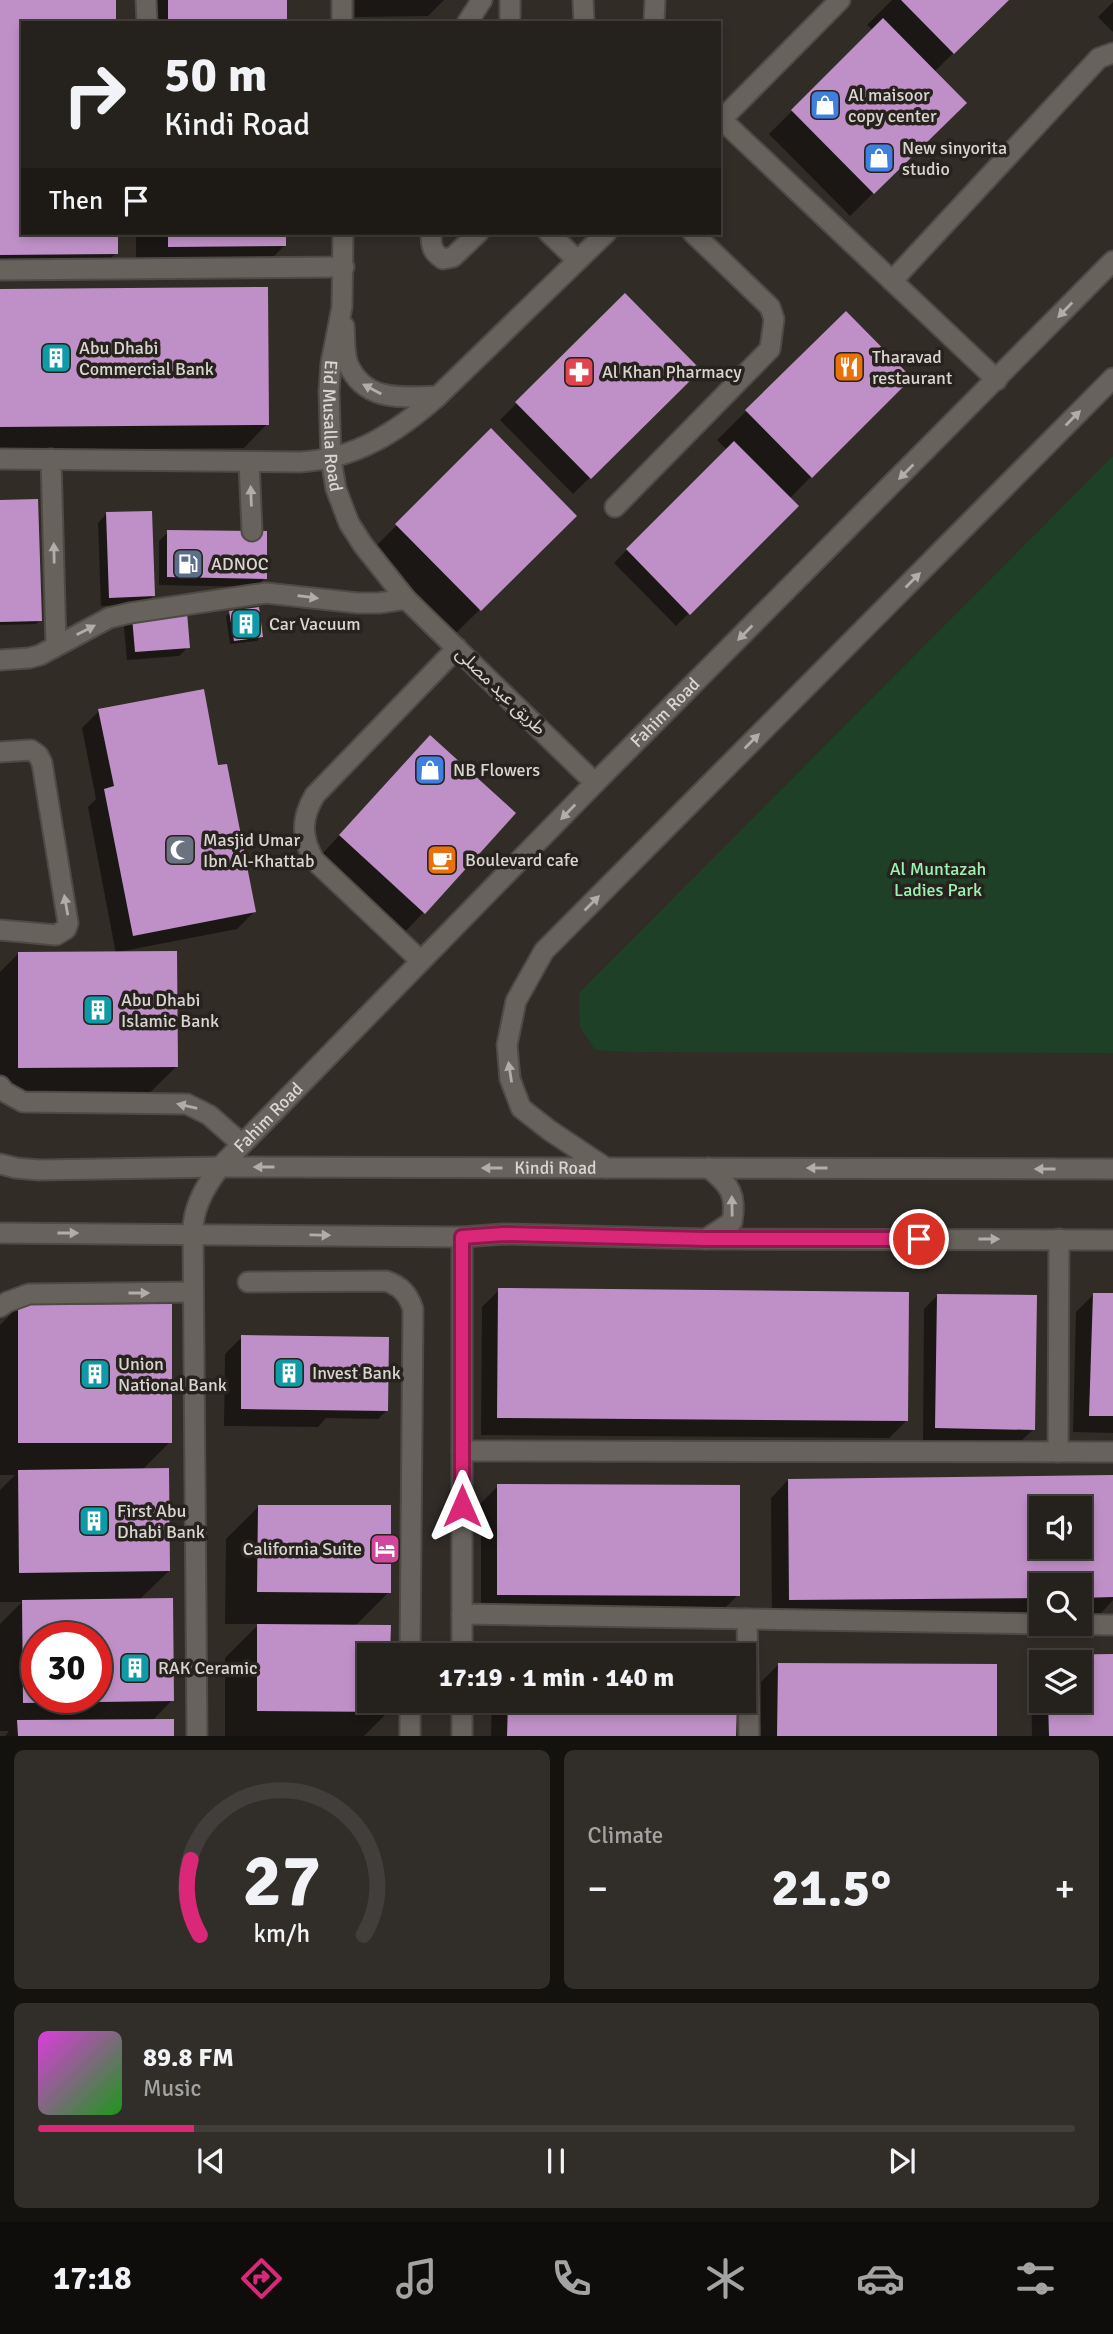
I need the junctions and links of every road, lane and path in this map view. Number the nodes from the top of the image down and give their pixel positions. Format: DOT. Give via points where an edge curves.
graph roads {
  1 [pos="146,0"];
  2 [pos="342,0"];
  3 [pos="482,0"];
  4 [pos="510,0"];
  5 [pos="583,0"];
  6 [pos="655,0"];
  7 [pos="840,0"];
  8 [pos="147,21"];
  9 [pos="342,21"];
  10 [pos="468,21"];
  11 [pos="510,21"];
  12 [pos="584,21"];
  13 [pos="654,21"];
  14 [pos="1113,53"];
  15 [pos="721,120"];
  16 [pos="721,122"];
  17 [pos="343,235"];
  18 [pos="430,235"];
  19 [pos="476,235"];
  20 [pos="551,235"];
  21 [pos="604,235"];
  22 [pos="695,235"];
  23 [pos="577,260"];
  24 [pos="1113,261"];
  25 [pos="344,267"];
  26 [pos="0,270"];
  27 [pos="892,281"];
  28 [pos="342,307"];
  29 [pos="1113,378"];
  30 [pos="997,380"];
  31 [pos="438,396"];
  32 [pos="0,459"];
  33 [pos="51,459"];
  34 [pos="331,459"];
  35 [pos="249,462"];
  36 [pos="615,506"];
  37 [pos="252,531"];
  38 [pos="406,599"];
  39 [pos="56,645"];
  40 [pos="457,648"];
  41 [pos="0,660"];
  42 [pos="0,752"];
  43 [pos="595,783"];
  44 [pos="0,930"];
  45 [pos="421,961"];
  46 [pos="0,1086"];
  47 [pos="242,1144"];
  48 [pos="0,1164"];
  49 [pos="220,1167"];
  50 [pos="606,1168"];
  51 [pos="709,1168"];
  52 [pos="1113,1169"];
  53 [pos="0,1233"];
  54 [pos="192,1233"];
  55 [pos="462,1237"];
  56 [pos="705,1239"];
  57 [pos="1059,1239"];
  58 [pos="1113,1240"];
  59 [pos="248,1282"];
  60 [pos="193,1292"];
  61 [pos="0,1307"];
  62 [pos="462,1451"];
  63 [pos="1058,1452"];
  64 [pos="1113,1452"];
  65 [pos="462,1614"];
  66 [pos="747,1619"];
  67 [pos="1029,1624"];
  68 [pos="1092,1625"];
  69 [pos="1113,1625"];
  70 [pos="410,1643"];
  71 [pos="462,1643"];
  72 [pos="410,1713"];
  73 [pos="462,1713"];
  74 [pos="197,1735"];
  75 [pos="410,1735"];
  76 [pos="462,1735"];
  77 [pos="749,1735"];
  1 -- 8 [label="street"];
  2 -- 9 [label="street"];
  3 -- 10 [label="street"];
  4 -- 11 [label="street"];
  5 -- 12 [label="street"];
  6 -- 13 [label="street"];
  7 -- 15 [label="street"];
  14 -- 27 [label="street" via="1099,58"];
  16 -- 27 [label="street"];
  17 -- 25 [label="street, Eid Musalla Road"];
  18 -- 19 [label="street" via="431,247 443,259 453,257"];
  20 -- 23 [label="street"];
  21 -- 23 [label="street"];
  22 -- 36 [label="street" via="770,307 774,319 769,349"];
  23 -- 31 [label="street"];
  24 -- 30 [label="street, Fahim Road, one-way"];
  25 -- 26 [label="street"];
  25 -- 28 [label="street, Eid Musalla Road"];
  27 -- 30 [label="street"];
  31 -- 28 [label="street, one-way" via="384,395 363,386 347,363"];
  28 -- 34 [label="street, Eid Musalla Road" via="331,363"];
  50 -- 29 [label="street, one-way" via="521,1108 510,1079 507,1045 516,1001 544,951"];
  30 -- 43 [label="street, Fahim Road, one-way"];
  31 -- 34 [label="street" via="388,436"];
  32 -- 33 [label="street"];
  33 -- 35 [label="street"];
  39 -- 33 [label="street, one-way"];
  34 -- 35 [label="street"];
  34 -- 38 [label="street, Eid Musalla Road" via="349,523"];
  37 -- 35 [label="street, one-way"];
  39 -- 38 [label="street, one-way" via="118,615 253,586 266,593 379,603"];
  38 -- 40 [label="street, طريق عيد مصلى"];
  39 -- 41 [label="street" via="29,658"];
  40 -- 43 [label="street, طريق عيد مصلى"];
  40 -- 45 [label="street" via="315,795 304,819 303,832 314,860"];
  44 -- 42 [label="street, one-way" via="56,935 68,923 42,763 31,750"];
  43 -- 45 [label="street, Fahim Road, one-way"];
  45 -- 47 [label="street, Fahim Road"];
  47 -- 46 [label="street, one-way" via="209,1115 187,1104 23,1102"];
  47 -- 49 [label="street, Fahim Road"];
  48 -- 49 [label="street, Kindi Road" via="39,1170"];
  50 -- 49 [label="street, Kindi Road, one-way"];
  49 -- 54 [label="street, Fahim Road" via="198,1202"];
  50 -- 51 [label="street, Kindi Road"];
  52 -- 51 [label="street, Kindi Road, one-way"];
  56 -- 51 [label="street, one-way" via="732,1222 735,1206 732,1193"];
  53 -- 54 [label="street, one-way"];
  54 -- 55 [label="street, one-way"];
  54 -- 60 [label="street, Fahim Road"];
  55 -- 56 [label="street"];
  55 -- 62 [label="street"];
  56 -- 57 [label="street, one-way"];
  57 -- 58 [label="street"];
  57 -- 63 [label="street"];
  59 -- 70 [label="street" via="386,1281 410,1299"];
  61 -- 60 [label="street, one-way" via="29,1294"];
  60 -- 74 [label="street, Fahim Road"];
  62 -- 63 [label="street"];
  62 -- 65 [label="street"];
  63 -- 64 [label="street"];
  65 -- 66 [label="street"];
  65 -- 71 [label="street"];
  66 -- 67 [label="street"];
  66 -- 77 [label="street"];
  68 -- 69 [label="street"];
  72 -- 75 [label="street"];
  73 -- 76 [label="street"];
}
